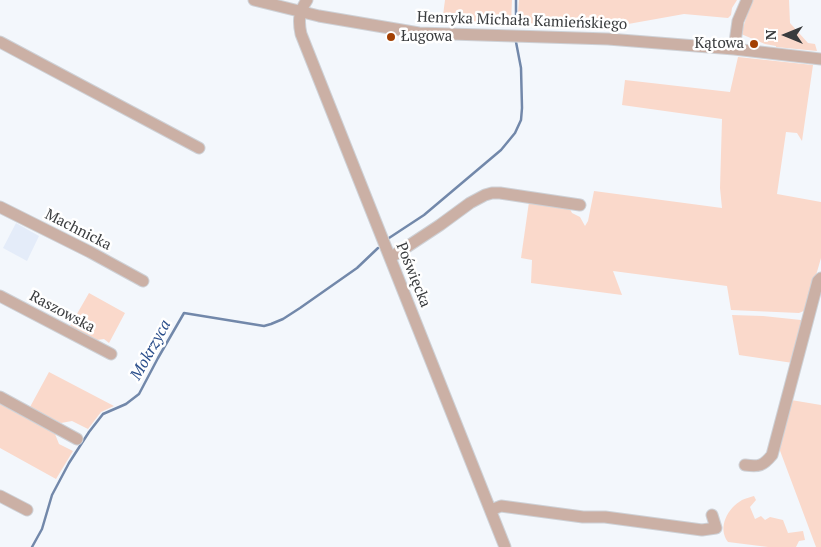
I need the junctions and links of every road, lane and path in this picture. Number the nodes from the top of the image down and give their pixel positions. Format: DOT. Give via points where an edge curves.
graph roads {
  1 [pos="254,0"];
  2 [pos="307,0"];
  3 [pos="747,0"];
  4 [pos="300,13"];
  5 [pos="0,42"];
  6 [pos="734,49"];
  7 [pos="821,59"];
  8 [pos="199,148"];
  9 [pos="580,205"];
  10 [pos="0,207"];
  11 [pos="390,258"];
  12 [pos="821,278"];
  13 [pos="143,281"];
  14 [pos="0,296"];
  15 [pos="111,354"];
  16 [pos="0,397"];
  17 [pos="77,438"];
  18 [pos="745,465"];
  19 [pos="0,496"];
  20 [pos="26,510"];
  21 [pos="491,510"];
  22 [pos="712,516"];
  23 [pos="505,547"];
  1 -- 4 [label="street, Henryka Michała Kamieńskiego"];
  2 -- 4 [label="street"];
  3 -- 6 [label="street" via="738,21"];
  4 -- 6 [label="street, Henryka Michała Kamieńskiego" via="419,33 608,38"];
  4 -- 11 [label="street, Poświęcka" via="299,25 304,40"];
  5 -- 8 [label="street"];
  6 -- 7 [label="street, Henryka Michała Kamieńskiego"];
  9 -- 11 [label="street" via="500,193 484,195"];
  10 -- 13 [label="street, Machnicka"];
  11 -- 21 [label="street, Poświęcka"];
  12 -- 18 [label="street" via="772,455 761,465"];
  14 -- 15 [label="street, Raszowska"];
  16 -- 17 [label="street"];
  19 -- 20 [label="street"];
  21 -- 22 [label="street" via="501,506 702,530 716,528"];
  21 -- 23 [label="street, Poświęcka"];
}
